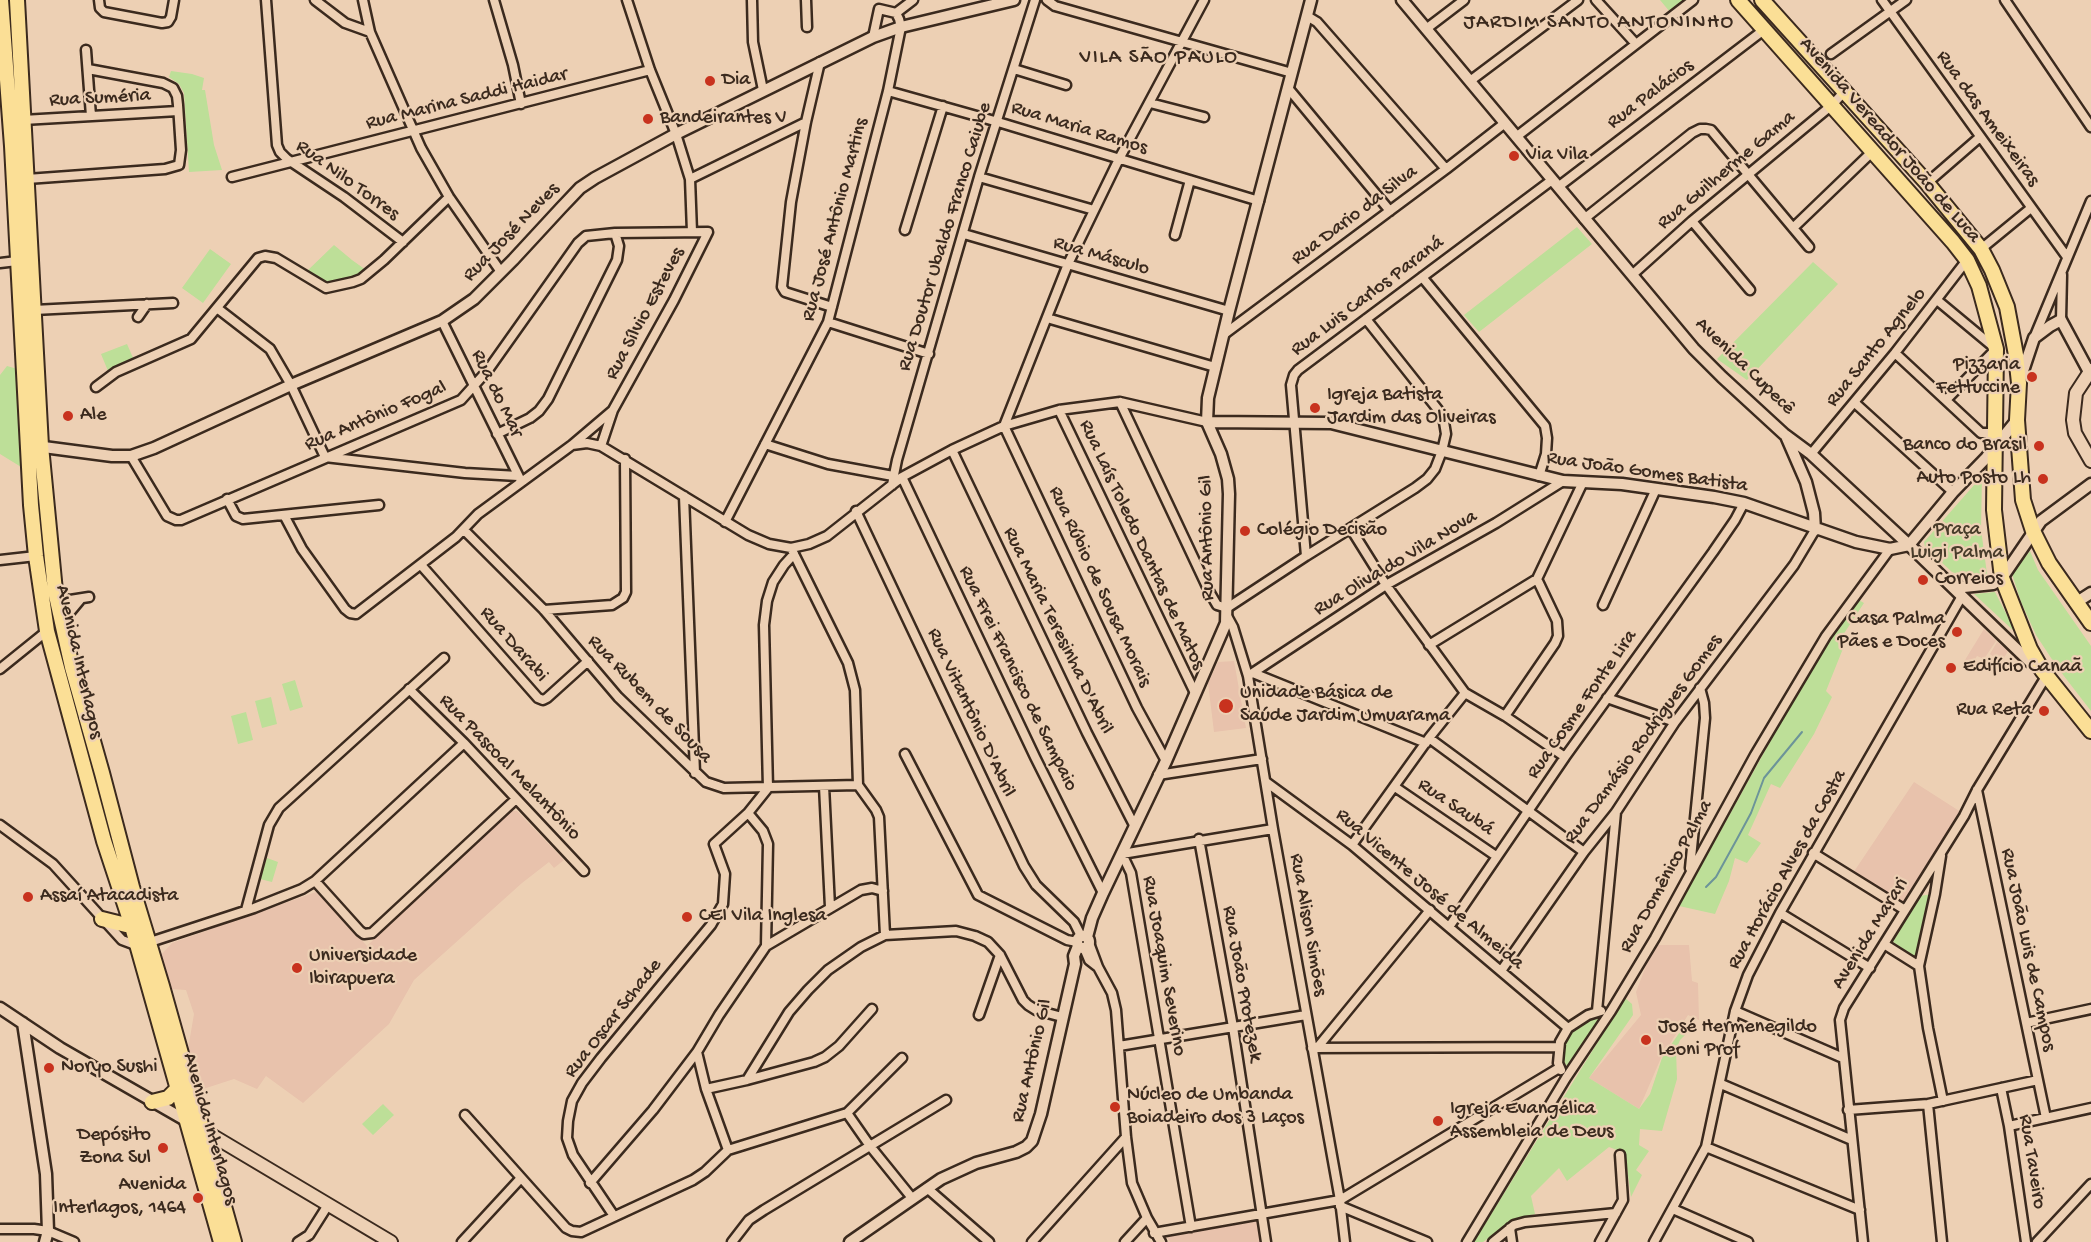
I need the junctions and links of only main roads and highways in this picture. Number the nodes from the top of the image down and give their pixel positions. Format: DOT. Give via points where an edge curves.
graph roads {
  1 [pos="1,0"];
  2 [pos="16,0"];
  3 [pos="1738,0"];
  4 [pos="1762,0"];
  5 [pos="6,146"];
  6 [pos="2090,372"];
  7 [pos="35,431"];
  8 [pos="35,446"];
  9 [pos="2091,461"];
  10 [pos="2091,623"];
  11 [pos="2044,673"];
  12 [pos="2091,731"];
  13 [pos="135,918"];
  14 [pos="102,919"];
  15 [pos="143,945"];
  16 [pos="178,1088"];
  17 [pos="152,1102"];
  18 [pos="187,1121"];
  19 [pos="202,1130"];
  20 [pos="221,1242"];
  21 [pos="234,1242"];
  22 [pos="391,1242"];
  1 -- 5 [label="main road, Avenida Interlagos"];
  2 -- 7 [label="main road, Avenida Interlagos" via="34,310"];
  3 -- 11 [label="main road, Avenida Vereador João de Luca" via="1953,242 1979,286 1992,356 1994,510 2002,578 2021,630"];
  4 -- 10 [label="main road, Avenida Vereador João de Luca" via="1927,183 1981,249 1997,278 2023,353 2017,420 2023,500 2049,563"];
  5 -- 7 [label="main road, Avenida Interlagos"];
  6 -- 9 [label="main road" via="2076,393 2073,420 2075,433"];
  7 -- 8 [label="main road, Avenida Interlagos"];
  8 -- 13 [label="main road, Avenida Interlagos" via="60,619"];
  8 -- 13 [label="main road, Avenida Interlagos" via="36,556 47,631 104,841"];
  11 -- 12 [label="main road, Avenida Cupecê"];
  13 -- 14 [label="main road" via="121,924"];
  13 -- 15 [label="main road, Avenida Interlagos"];
  15 -- 16 [label="main road, Avenida Interlagos"];
  15 -- 19 [label="main road, Avenida Interlagos"];
  16 -- 17 [label="main road" via="168,1098"];
  16 -- 18 [label="main road, Avenida Interlagos"];
  18 -- 19 [label="main road"];
  18 -- 20 [label="main road, Avenida Interlagos"];
  19 -- 21 [label="main road, Avenida Interlagos"];
  19 -- 22 [label="main road"];
}
